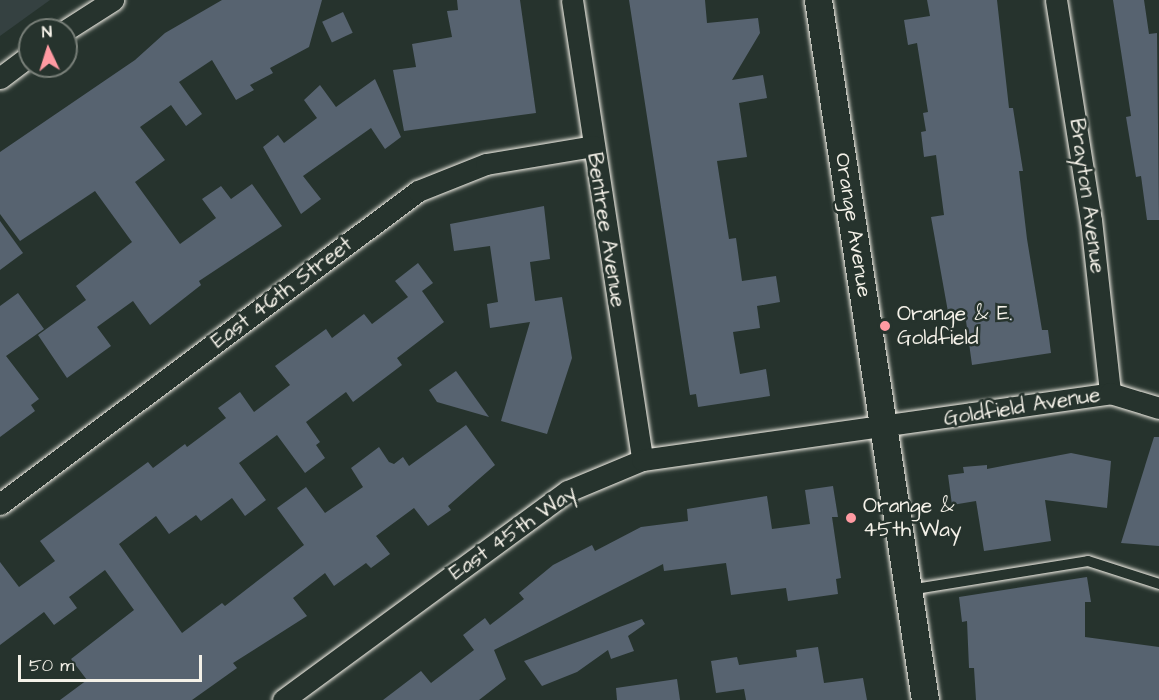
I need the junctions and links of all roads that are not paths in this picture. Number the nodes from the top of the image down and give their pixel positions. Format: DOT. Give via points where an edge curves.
graph roads {
  1 [pos="113,0"];
  2 [pos="572,0"];
  3 [pos="818,0"];
  4 [pos="1056,0"];
  5 [pos="78,22"];
  6 [pos="18,64"];
  7 [pos="0,78"];
  8 [pos="592,146"];
  9 [pos="1110,393"];
  10 [pos="1159,408"];
  11 [pos="883,428"];
  12 [pos="642,459"];
  13 [pos="0,504"];
  14 [pos="1159,584"];
  15 [pos="909,590"];
  16 [pos="283,700"];
  17 [pos="925,700"];
  1 -- 5 [label="street"];
  2 -- 8 [label="street, Bentree Avenue"];
  3 -- 11 [label="street, Orange Avenue"];
  4 -- 9 [label="street, Brayton Avenue" via="1091,220"];
  6 -- 7 [label="street"];
  8 -- 12 [label="street, Bentree Avenue"];
  8 -- 13 [label="street, East 46th Street" via="486,164 418,191"];
  9 -- 10 [label="street, Goldfield Avenue"];
  9 -- 11 [label="street, Goldfield Avenue"];
  11 -- 12 [label="street, East 45th Way"];
  11 -- 15 [label="street, Orange Avenue"];
  12 -- 16 [label="street, East 45th Way" via="568,491"];
  14 -- 15 [label="lane" via="1088,561"];
  15 -- 17 [label="street, Orange Avenue"];
}
